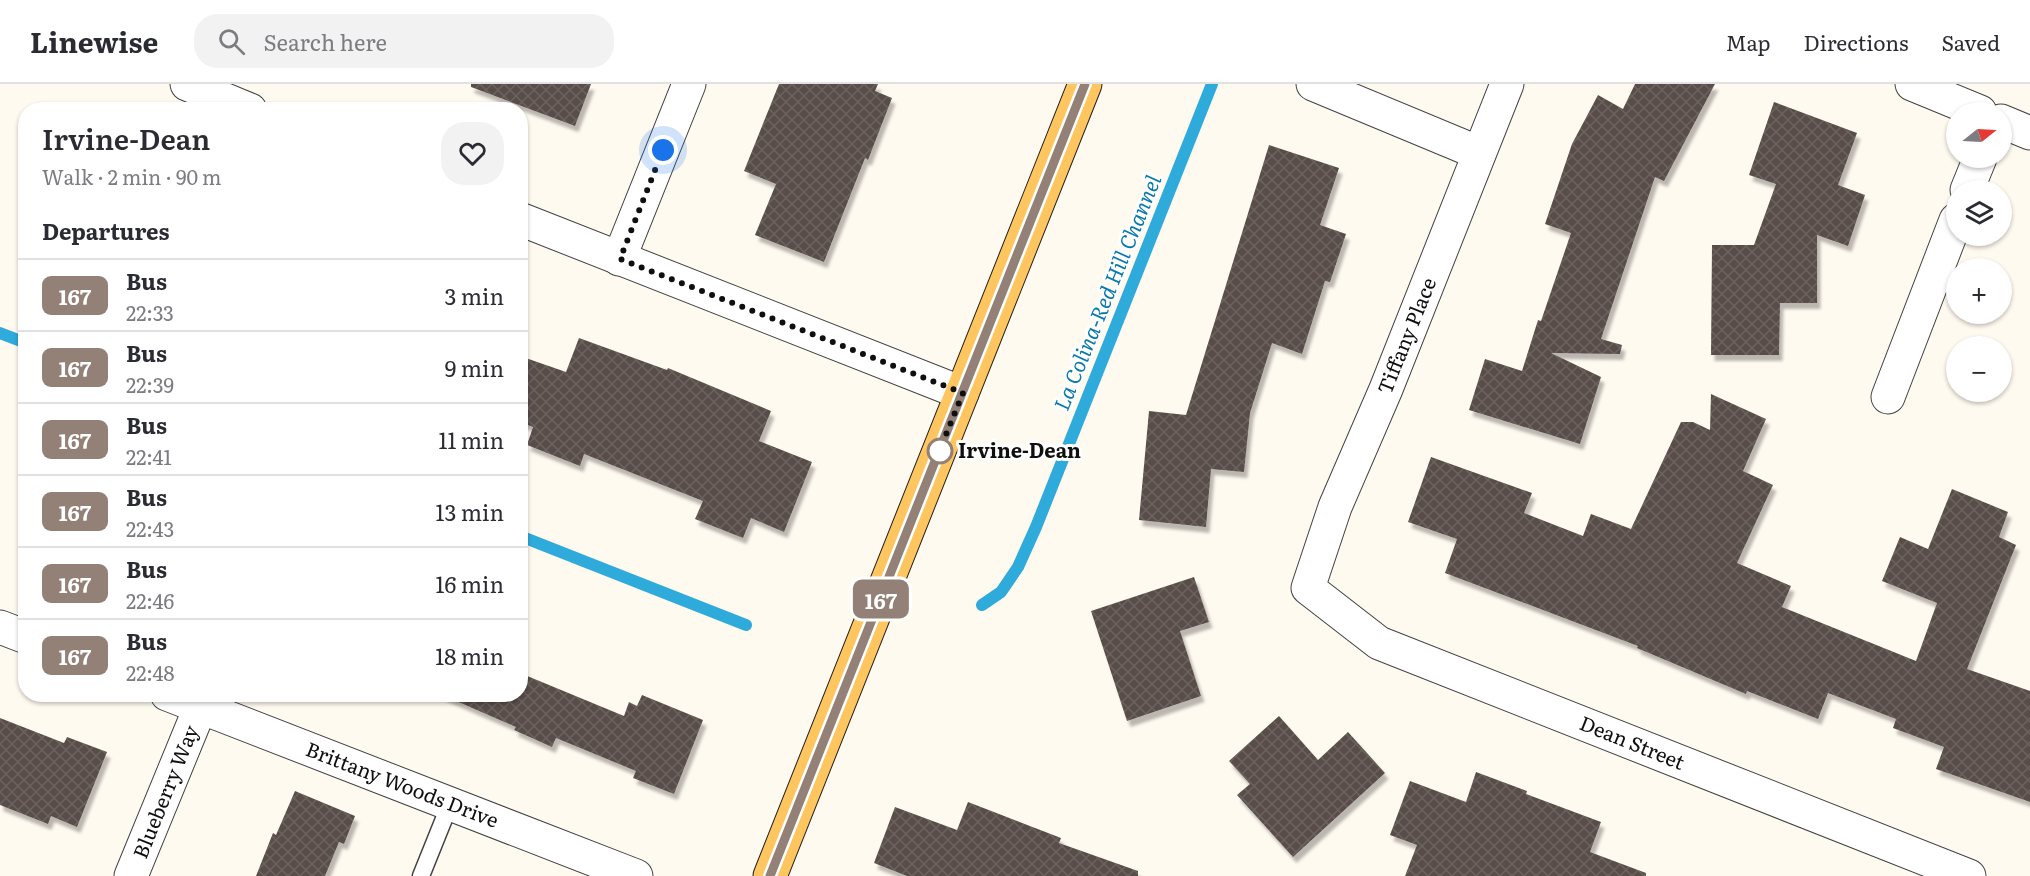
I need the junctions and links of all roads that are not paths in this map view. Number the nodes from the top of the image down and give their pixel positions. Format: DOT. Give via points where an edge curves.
graph roads {
  1 [pos="187,84"];
  2 [pos="689,84"];
  3 [pos="1085,84"];
  4 [pos="1313,84"];
  5 [pos="1507,84"];
  6 [pos="1912,84"];
  7 [pos="231,102"];
  8 [pos="1956,102"];
  9 [pos="2012,126"];
  10 [pos="2030,133"];
  11 [pos="1479,153"];
  12 [pos="528,222"];
  13 [pos="1946,246"];
  14 [pos="620,259"];
  15 [pos="963,393"];
  16 [pos="1888,397"];
  17 [pos="1308,588"];
  18 [pos="0,627"];
  19 [pos="18,634"];
  20 [pos="186,702"];
  21 [pos="200,708"];
  22 [pos="450,804"];
  23 [pos="131,876"];
  24 [pos="421,876"];
  25 [pos="636,876"];
  26 [pos="770,876"];
  27 [pos="1970,876"];
  1 -- 7 [label="street"];
  2 -- 14 [label="street"];
  3 -- 15 [label="main road"];
  4 -- 11 [label="street"];
  5 -- 11 [label="street, Tiffany Place"];
  6 -- 8 [label="street"];
  9 -- 10 [label="street"];
  11 -- 17 [label="street, Tiffany Place" via="1335,507"];
  12 -- 14 [label="street"];
  13 -- 16 [label="street"];
  14 -- 15 [label="street"];
  15 -- 26 [label="main road"];
  17 -- 27 [label="street, Dean Street" via="1379,643"];
  18 -- 19 [label="street"];
  20 -- 21 [label="street, Brittany Woods Drive"];
  21 -- 22 [label="street, Brittany Woods Drive"];
  21 -- 23 [label="street, Blueberry Way"];
  22 -- 24 [label="lane"];
  22 -- 25 [label="street, Brittany Woods Drive"];
}
